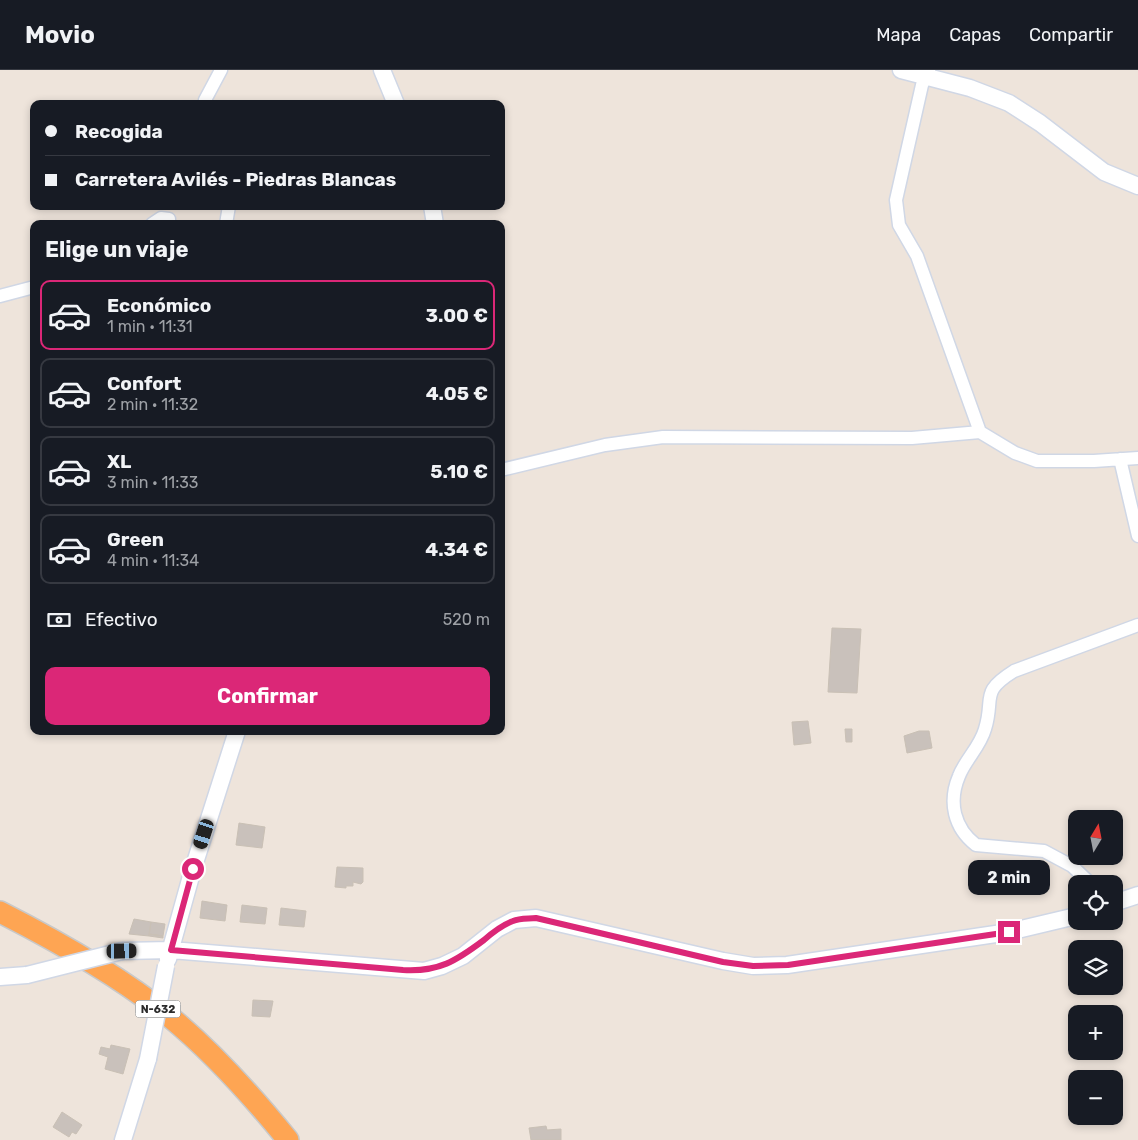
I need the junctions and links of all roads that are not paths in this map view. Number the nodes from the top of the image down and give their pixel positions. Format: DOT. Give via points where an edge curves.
graph roads {
  1 [pos="221,70"];
  2 [pos="382,70"];
  3 [pos="901,70"];
  4 [pos="926,74"];
  5 [pos="205,100"];
  6 [pos="394,100"];
  7 [pos="1138,186"];
  8 [pos="169,219"];
  9 [pos="158,220"];
  10 [pos="30,288"];
  11 [pos="0,296"];
  12 [pos="980,432"];
  13 [pos="1138,458"];
  14 [pos="1120,459"];
  15 [pos="505,469"];
  16 [pos="1138,536"];
  17 [pos="1138,625"];
  18 [pos="236,735"];
  19 [pos="1082,875"];
  20 [pos="1138,895"];
  21 [pos="1123,900"];
  22 [pos="0,912"];
  23 [pos="1068,918"];
  24 [pos="171,950"];
  25 [pos="0,977"];
  26 [pos="123,1140"];
  27 [pos="288,1140"];
  1 -- 5 [label="street"];
  2 -- 6 [label="street"];
  3 -- 4 [label="street"];
  4 -- 7 [label="street" via="1009,103 1104,172"];
  4 -- 12 [label="street" via="896,200 899,224 917,256"];
  8 -- 9 [label="street"];
  10 -- 11 [label="street"];
  12 -- 14 [label="street" via="1016,453 1037,460"];
  12 -- 15 [label="street" via="912,438 663,437 605,445"];
  13 -- 14 [label="street"];
  14 -- 16 [label="street"];
  17 -- 19 [label="street" via="1014,671 1000,680 991,691 985,729 959,776 953,798 959,827 976,845 1044,851"];
  18 -- 24 [label="street"];
  20 -- 21 [label="street"];
  22 -- 27 [label="highway, N-632" via="59,943 170,1017 250,1093"];
  23 -- 24 [label="street" via="1009,932 788,965 753,966 723,962 536,918 514,920 463,956 424,971"];
  24 -- 25 [label="street, bridge" via="122,951 27,974"];
  24 -- 26 [label="street, bridge" via="148,1059"];
}
